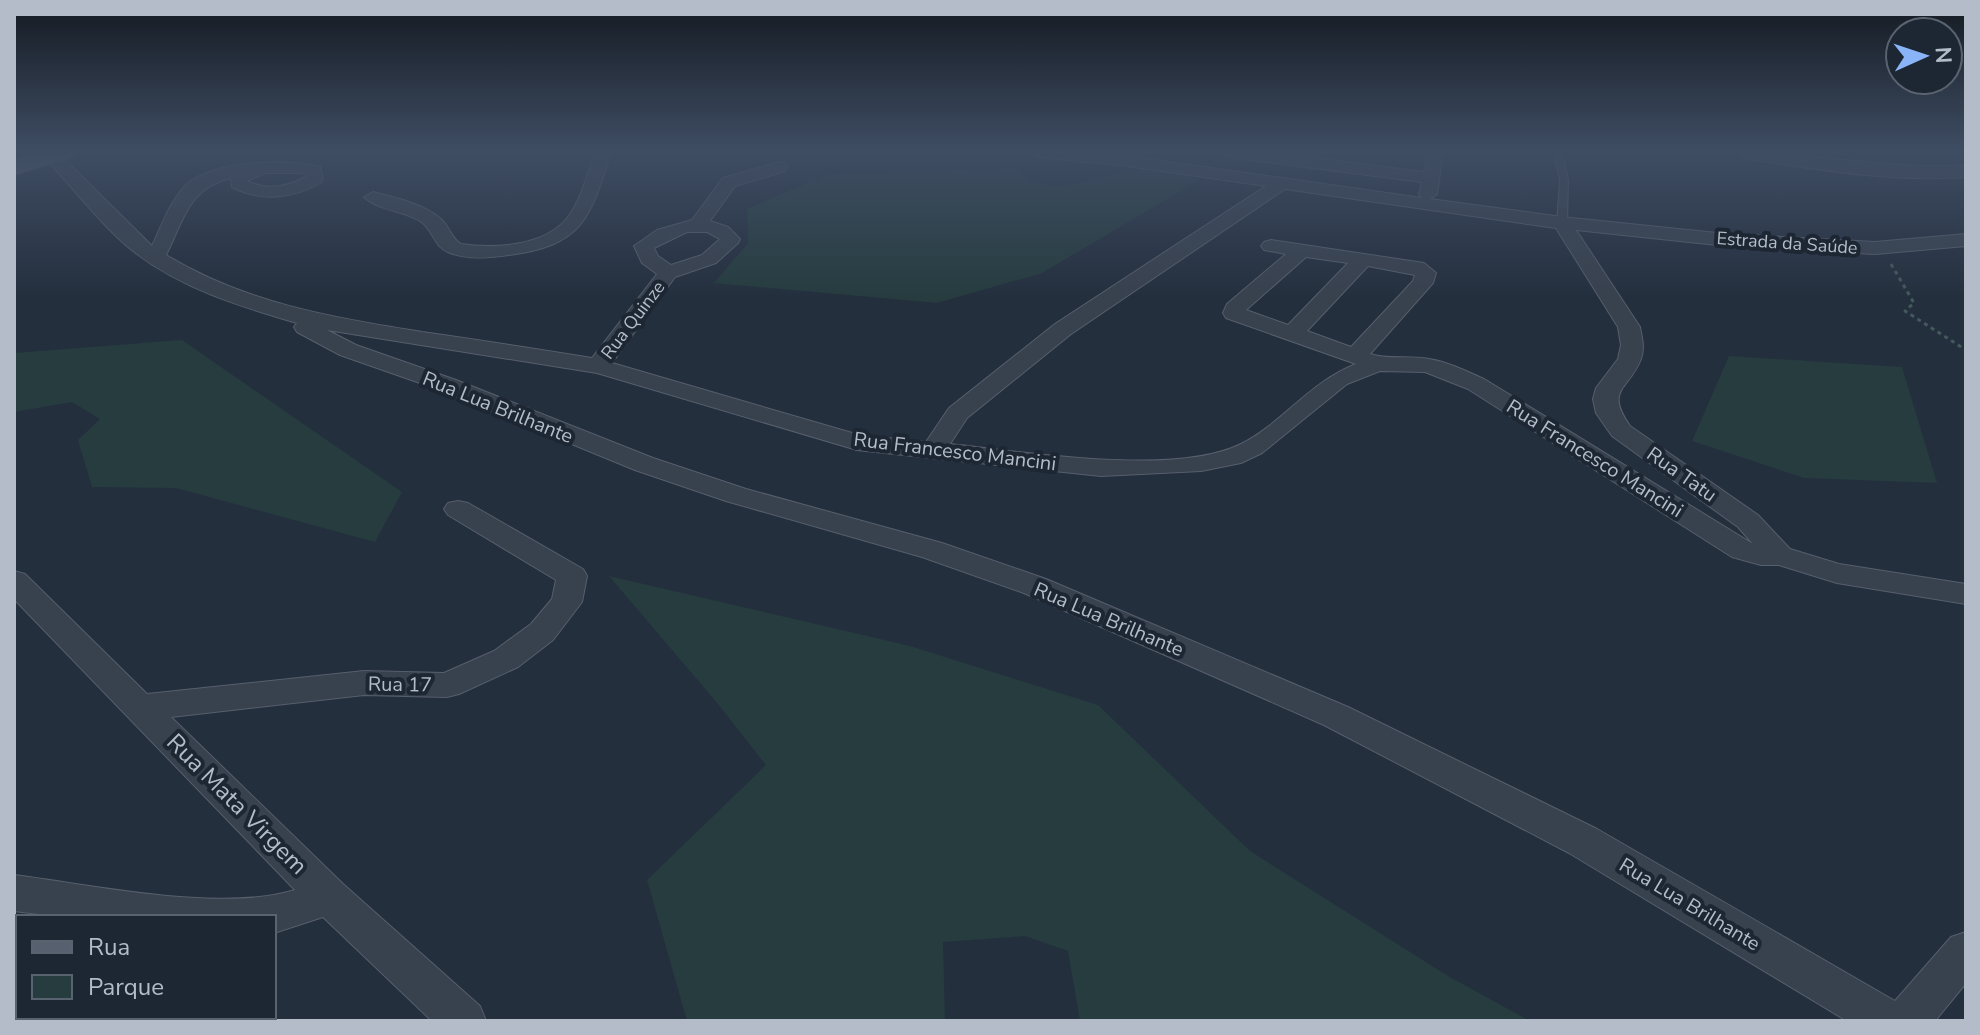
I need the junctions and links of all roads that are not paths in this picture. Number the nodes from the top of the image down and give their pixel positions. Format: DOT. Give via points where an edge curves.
graph roads {
  1 [pos="98,200"];
  2 [pos="188,200"];
  3 [pos="381,200"];
  4 [pos="586,200"];
  5 [pos="716,200"];
  6 [pos="1256,200"];
  7 [pos="1407,200"];
  8 [pos="1563,200"];
  9 [pos="1426,203"];
  10 [pos="1562,223"];
  11 [pos="698,225"];
  12 [pos="1966,240"];
  13 [pos="1271,246"];
  14 [pos="1301,251"];
  15 [pos="156,256"];
  16 [pos="1364,258"];
  17 [pos="668,273"];
  18 [pos="288,315"];
  19 [pos="1292,334"];
  20 [pos="1366,360"];
  21 [pos="598,366"];
  22 [pos="932,452"];
  23 [pos="458,509"];
  24 [pos="1780,556"];
  25 [pos="14,581"];
  26 [pos="1966,594"];
  27 [pos="141,707"];
  28 [pos="14,893"];
  29 [pos="329,897"];
  30 [pos="189,915"];
  31 [pos="273,915"];
  32 [pos="1966,951"];
  33 [pos="464,1021"];
  34 [pos="1888,1021"];
  35 [pos="1907,1021"];
  1 -- 15 [label="street, Rua Francesco Mancini" via="139,246"];
  2 -- 15 [label="street"];
  3 -- 4 [label="street" via="429,219 453,248 495,251 559,237 573,226"];
  5 -- 11 [label="street"];
  6 -- 22 [label="street" via="1063,329 958,413"];
  7 -- 9 [label="street, Estrada da Saúde"];
  8 -- 10 [label="lane"];
  9 -- 10 [label="street, Estrada da Saúde"];
  10 -- 12 [label="street, Estrada da Saúde" via="1875,248"];
  10 -- 24 [label="street, Rua Tatu" via="1635,344 1603,401 1608,415 1621,431 1748,521"];
  11 -- 17 [label="street, Rua Quinze" via="662,231 644,246 649,259"];
  11 -- 17 [label="street, Rua Quinze" via="731,239 709,259"];
  13 -- 14 [label="street"];
  14 -- 16 [label="street"];
  14 -- 19 [label="street" via="1235,309 1238,315"];
  15 -- 18 [label="street, Rua Francesco Mancini" via="197,282"];
  16 -- 19 [label="street"];
  16 -- 20 [label="street" via="1417,267 1427,277"];
  17 -- 21 [label="street, Rua Quinze"];
  18 -- 21 [label="street, Rua Francesco Mancini"];
  18 -- 34 [label="street, Rua Lua Brilhante" via="348,350 644,464 1035,586 1336,716 1583,841"];
  19 -- 20 [label="street"];
  20 -- 22 [label="street, Rua Francesco Mancini" via="1253,448 1217,460 1101,468"];
  20 -- 24 [label="street, Rua Francesco Mancini" via="1426,365 1476,384 1742,550"];
  21 -- 22 [label="street, Rua Francesco Mancini" via="857,442"];
  23 -- 27 [label="street, Rua 17" via="572,576 567,602 542,632 506,659 447,685 364,683"];
  24 -- 26 [label="street" via="1837,573"];
  25 -- 27 [label="street, Rua Mata Virgem"];
  27 -- 29 [label="street, Rua Mata Virgem"];
  28 -- 30 [label="street"];
  29 -- 31 [label="street"];
  29 -- 33 [label="street, Rua Mata Virgem"];
  32 -- 35 [label="street"];
}
